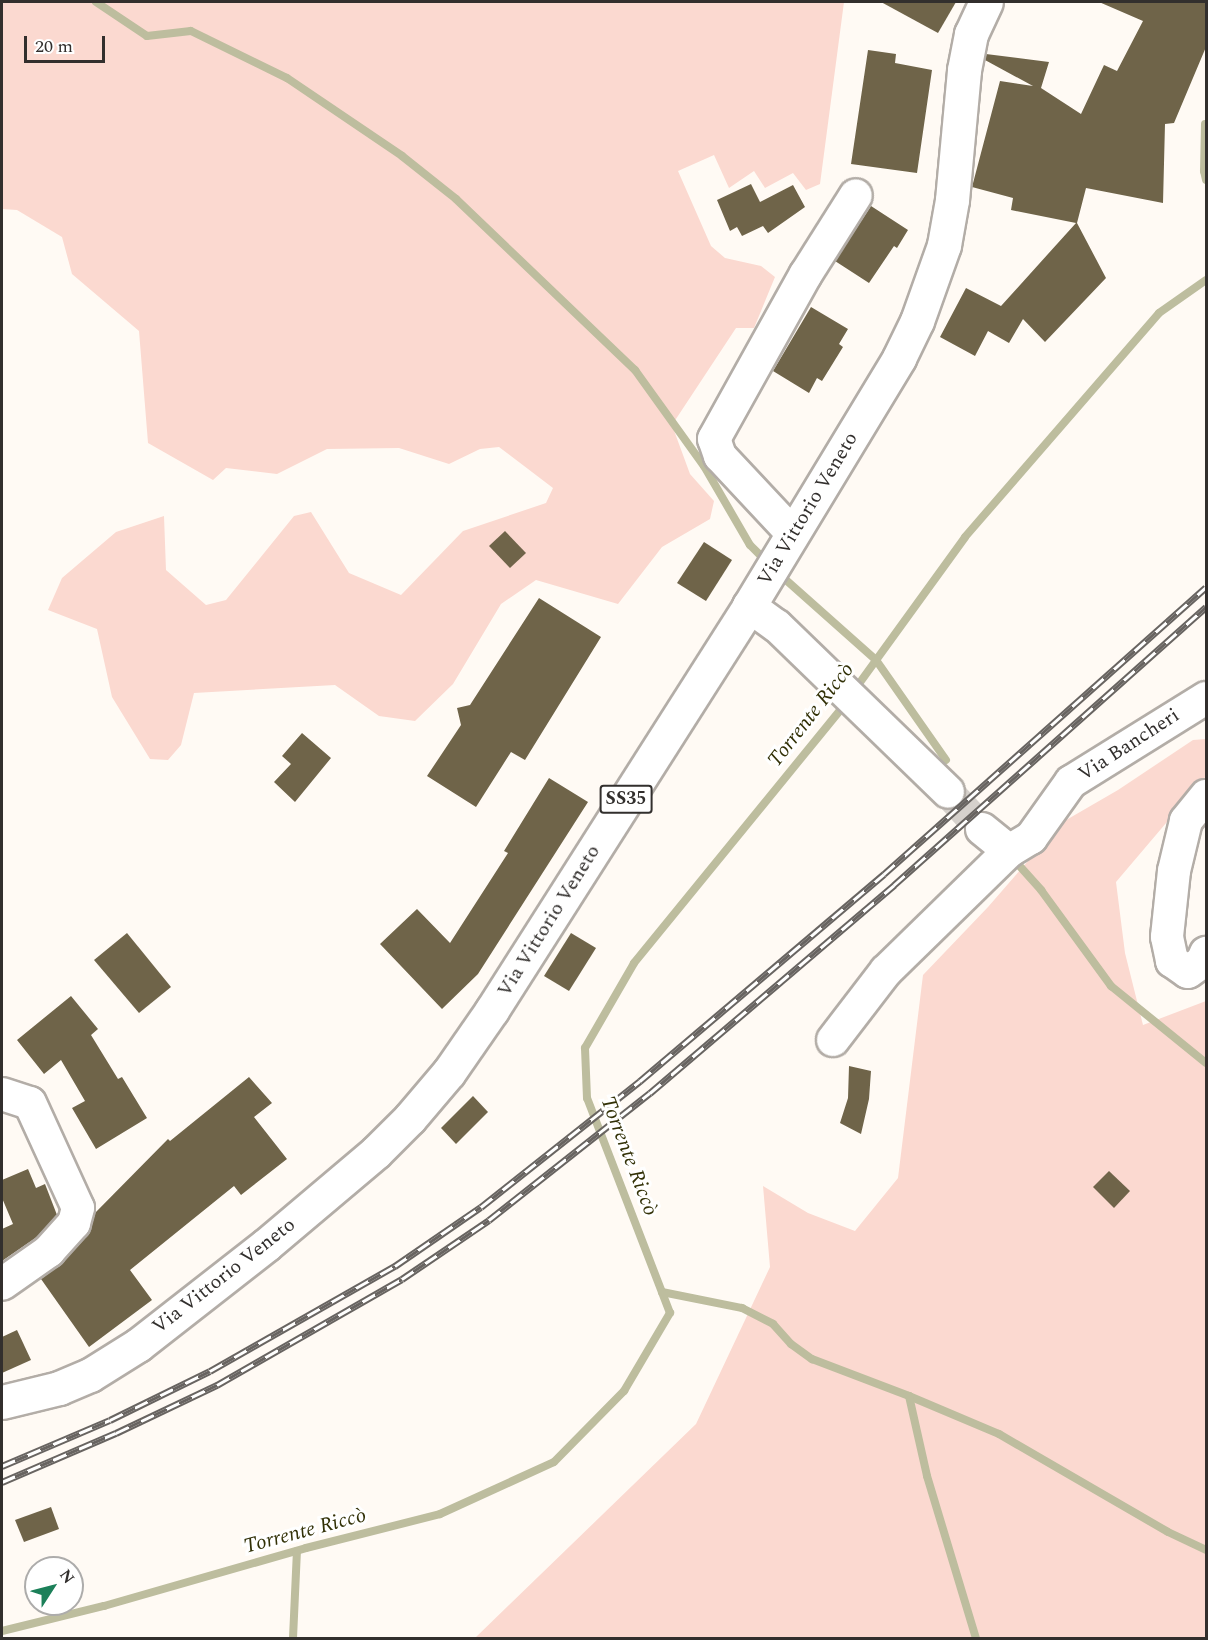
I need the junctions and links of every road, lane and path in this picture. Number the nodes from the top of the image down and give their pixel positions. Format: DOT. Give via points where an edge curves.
graph roads {
  1 [pos="986,2"];
  2 [pos="856,195"];
  3 [pos="793,534"];
  4 [pos="749,606"];
  5 [pos="1206,698"];
  6 [pos="948,792"];
  7 [pos="1206,796"];
  8 [pos="981,829"];
  9 [pos="1009,851"];
  10 [pos="1206,953"];
  11 [pos="833,1040"];
  12 [pos="2,1094"];
  13 [pos="2,1284"];
  14 [pos="2,1402"];
  1 -- 3 [label="main road, Via Vittorio Veneto / SS35" via="971,34 964,70 952,200 932,282 900,358"];
  2 -- 3 [label="street" via="806,274 714,440 720,456"];
  3 -- 4 [label="main road, Via Vittorio Veneto / SS35"];
  4 -- 6 [label="street" via="777,626"];
  4 -- 14 [label="main road, Via Vittorio Veneto / SS35" via="492,1010 449,1072 410,1118 376,1152 266,1245 138,1345 90,1375 59,1388"];
  5 -- 9 [label="street, Via Bancheri" via="1071,782 1031,838"];
  7 -- 10 [label="street" via="1186,821 1174,871 1167,937 1172,961 1188,972 1202,962"];
  8 -- 9 [label="street"];
  9 -- 11 [label="street, Via Bancheri" via="886,971"];
  12 -- 13 [label="street" via="30,1103 78,1208 74,1223 49,1251"];
}
